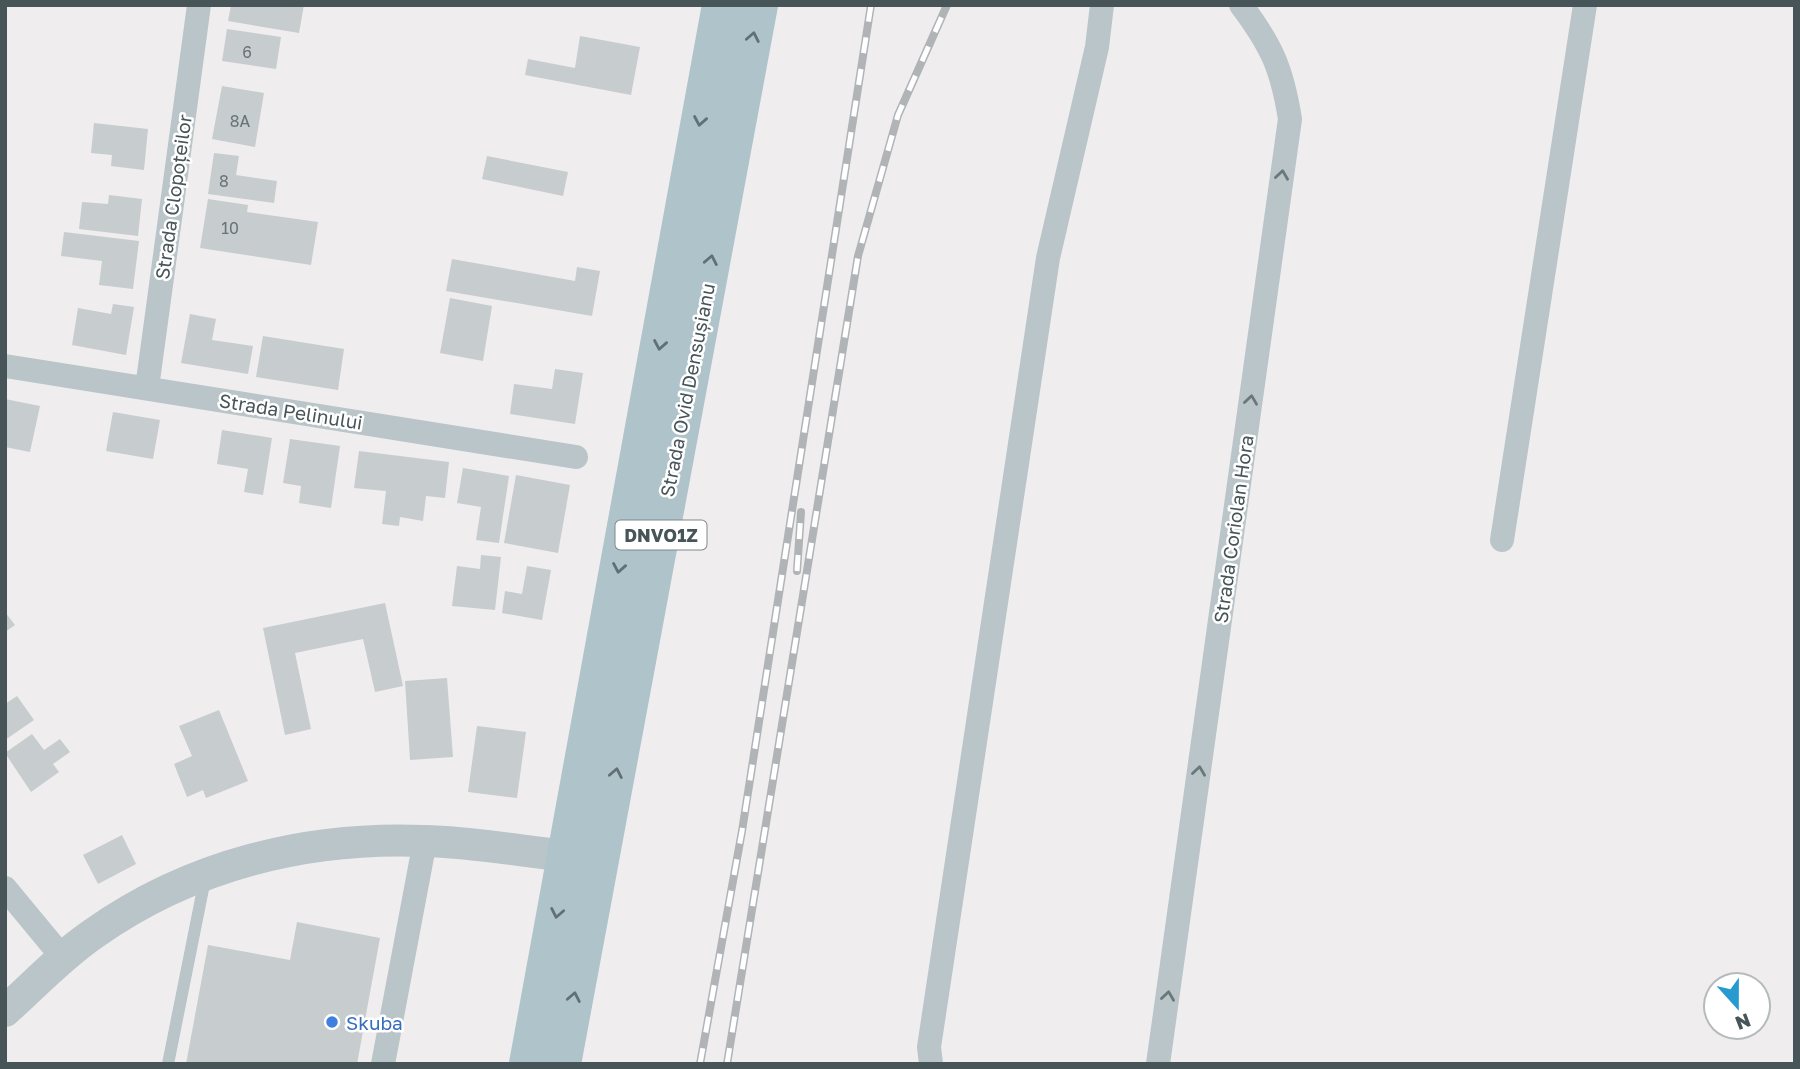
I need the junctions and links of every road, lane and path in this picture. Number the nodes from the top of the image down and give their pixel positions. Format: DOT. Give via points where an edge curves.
graph roads {
  1 [pos="200,5"];
  2 [pos="721,5"];
  3 [pos="759,5"];
  4 [pos="1102,5"];
  5 [pos="1241,5"];
  6 [pos="1585,5"];
  7 [pos="5,366"];
  8 [pos="147,388"];
  9 [pos="576,457"];
  10 [pos="1502,540"];
  11 [pos="425,841"];
  12 [pos="568,856"];
  13 [pos="206,872"];
  14 [pos="5,888"];
  15 [pos="63,958"];
  16 [pos="5,1011"];
  17 [pos="168,1064"];
  18 [pos="383,1064"];
  19 [pos="528,1064"];
  20 [pos="562,1064"];
  21 [pos="931,1064"];
  22 [pos="1158,1064"];
  1 -- 8 [label="street, Strada Clopoțeilor"];
  2 -- 12 [label="main road, Strada Ovid Densușianu / DNVO1Z, one-way"];
  20 -- 3 [label="main road, Strada Ovid Densușianu / DNVO1Z, one-way"];
  4 -- 21 [label="street" via="1097,47 1048,258 929,1046"];
  22 -- 5 [label="street, Strada Coriolan Hora, one-way" via="1290,119 1283,77 1265,36"];
  6 -- 10 [label="street"];
  7 -- 8 [label="street, Strada Pelinului"];
  8 -- 9 [label="street, Strada Pelinului"];
  11 -- 12 [label="street"];
  11 -- 13 [label="street" via="308,848"];
  11 -- 18 [label="street"];
  12 -- 19 [label="main road, Strada Ovid Densușianu / DNVO1Z, one-way"];
  13 -- 15 [label="street" via="125,912"];
  13 -- 17 [label="lane"];
  14 -- 15 [label="street"];
  15 -- 16 [label="street"];
}
